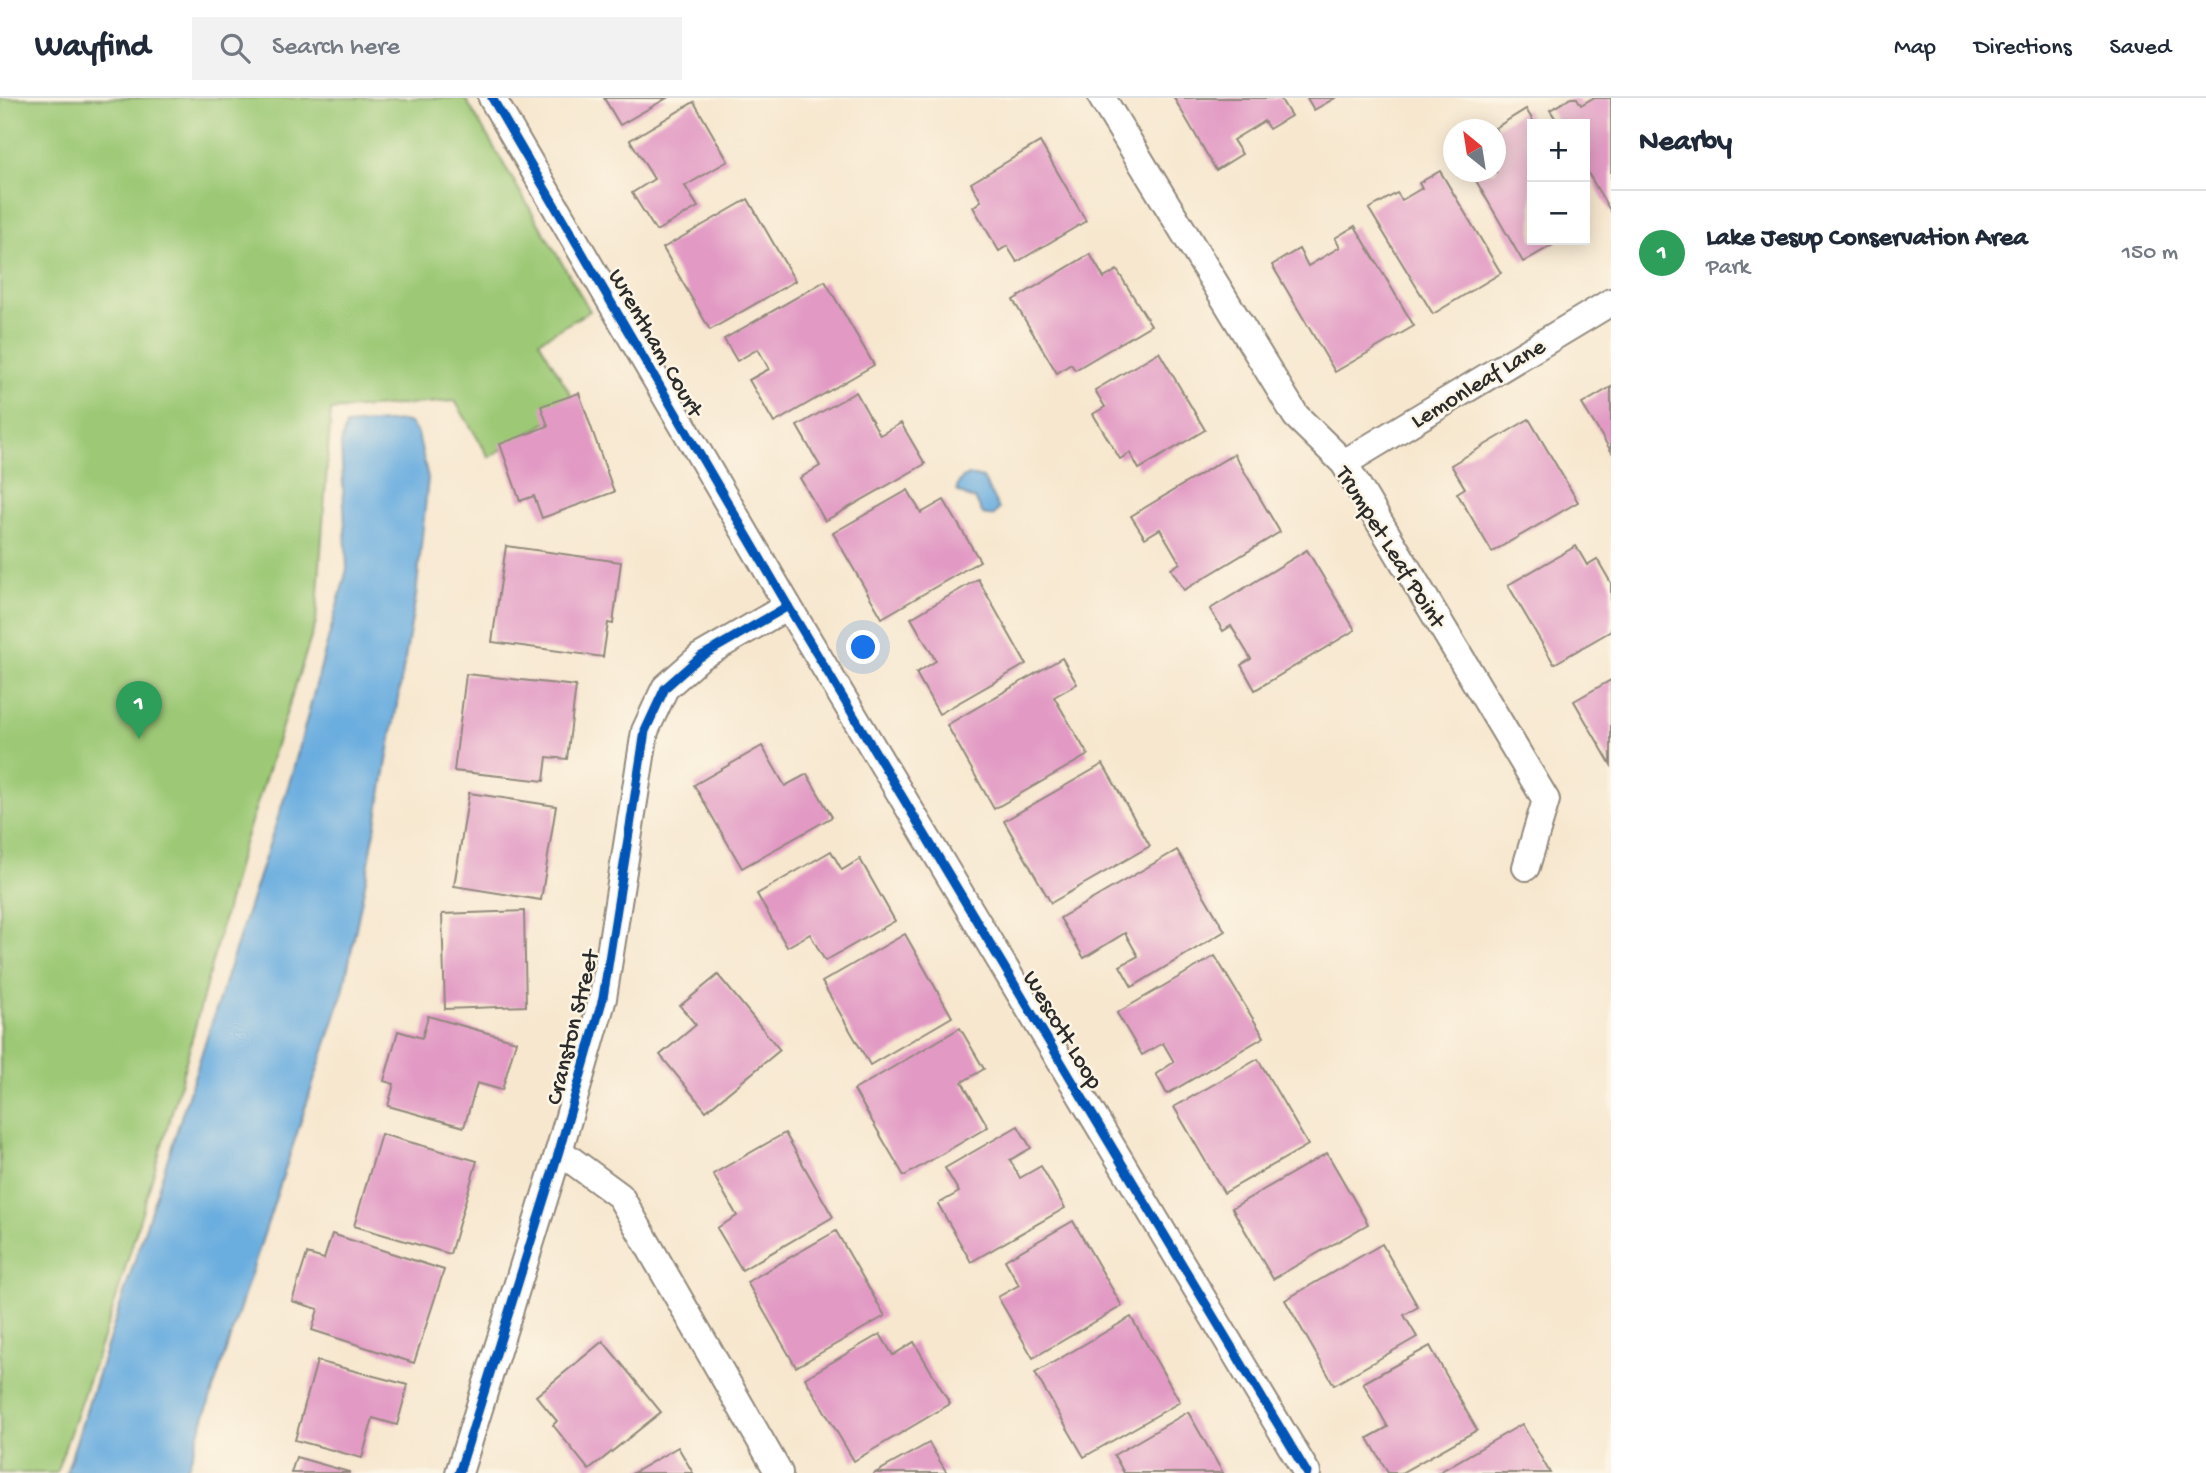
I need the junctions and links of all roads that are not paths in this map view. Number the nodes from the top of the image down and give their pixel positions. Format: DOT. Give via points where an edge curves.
graph roads {
  1 [pos="492,98"];
  2 [pos="1102,98"];
  3 [pos="1611,302"];
  4 [pos="1344,463"];
  5 [pos="789,606"];
  6 [pos="1526,867"];
  7 [pos="559,1151"];
  8 [pos="459,1473"];
  9 [pos="779,1473"];
  10 [pos="1307,1473"];
  1 -- 5 [label="street, Wrentham Court"];
  2 -- 4 [label="street, Trumpet Leaf Point" via="1296,416"];
  3 -- 4 [label="street, Lemonleaf Lane"];
  4 -- 6 [label="street, Trumpet Leaf Point" via="1546,800"];
  5 -- 7 [label="street, Cranston Street" via="700,657 665,688 645,731 603,998"];
  5 -- 10 [label="street, Wescott Loop"];
  7 -- 8 [label="street, Cranston Street"];
  7 -- 9 [label="street" via="620,1196"];
}
